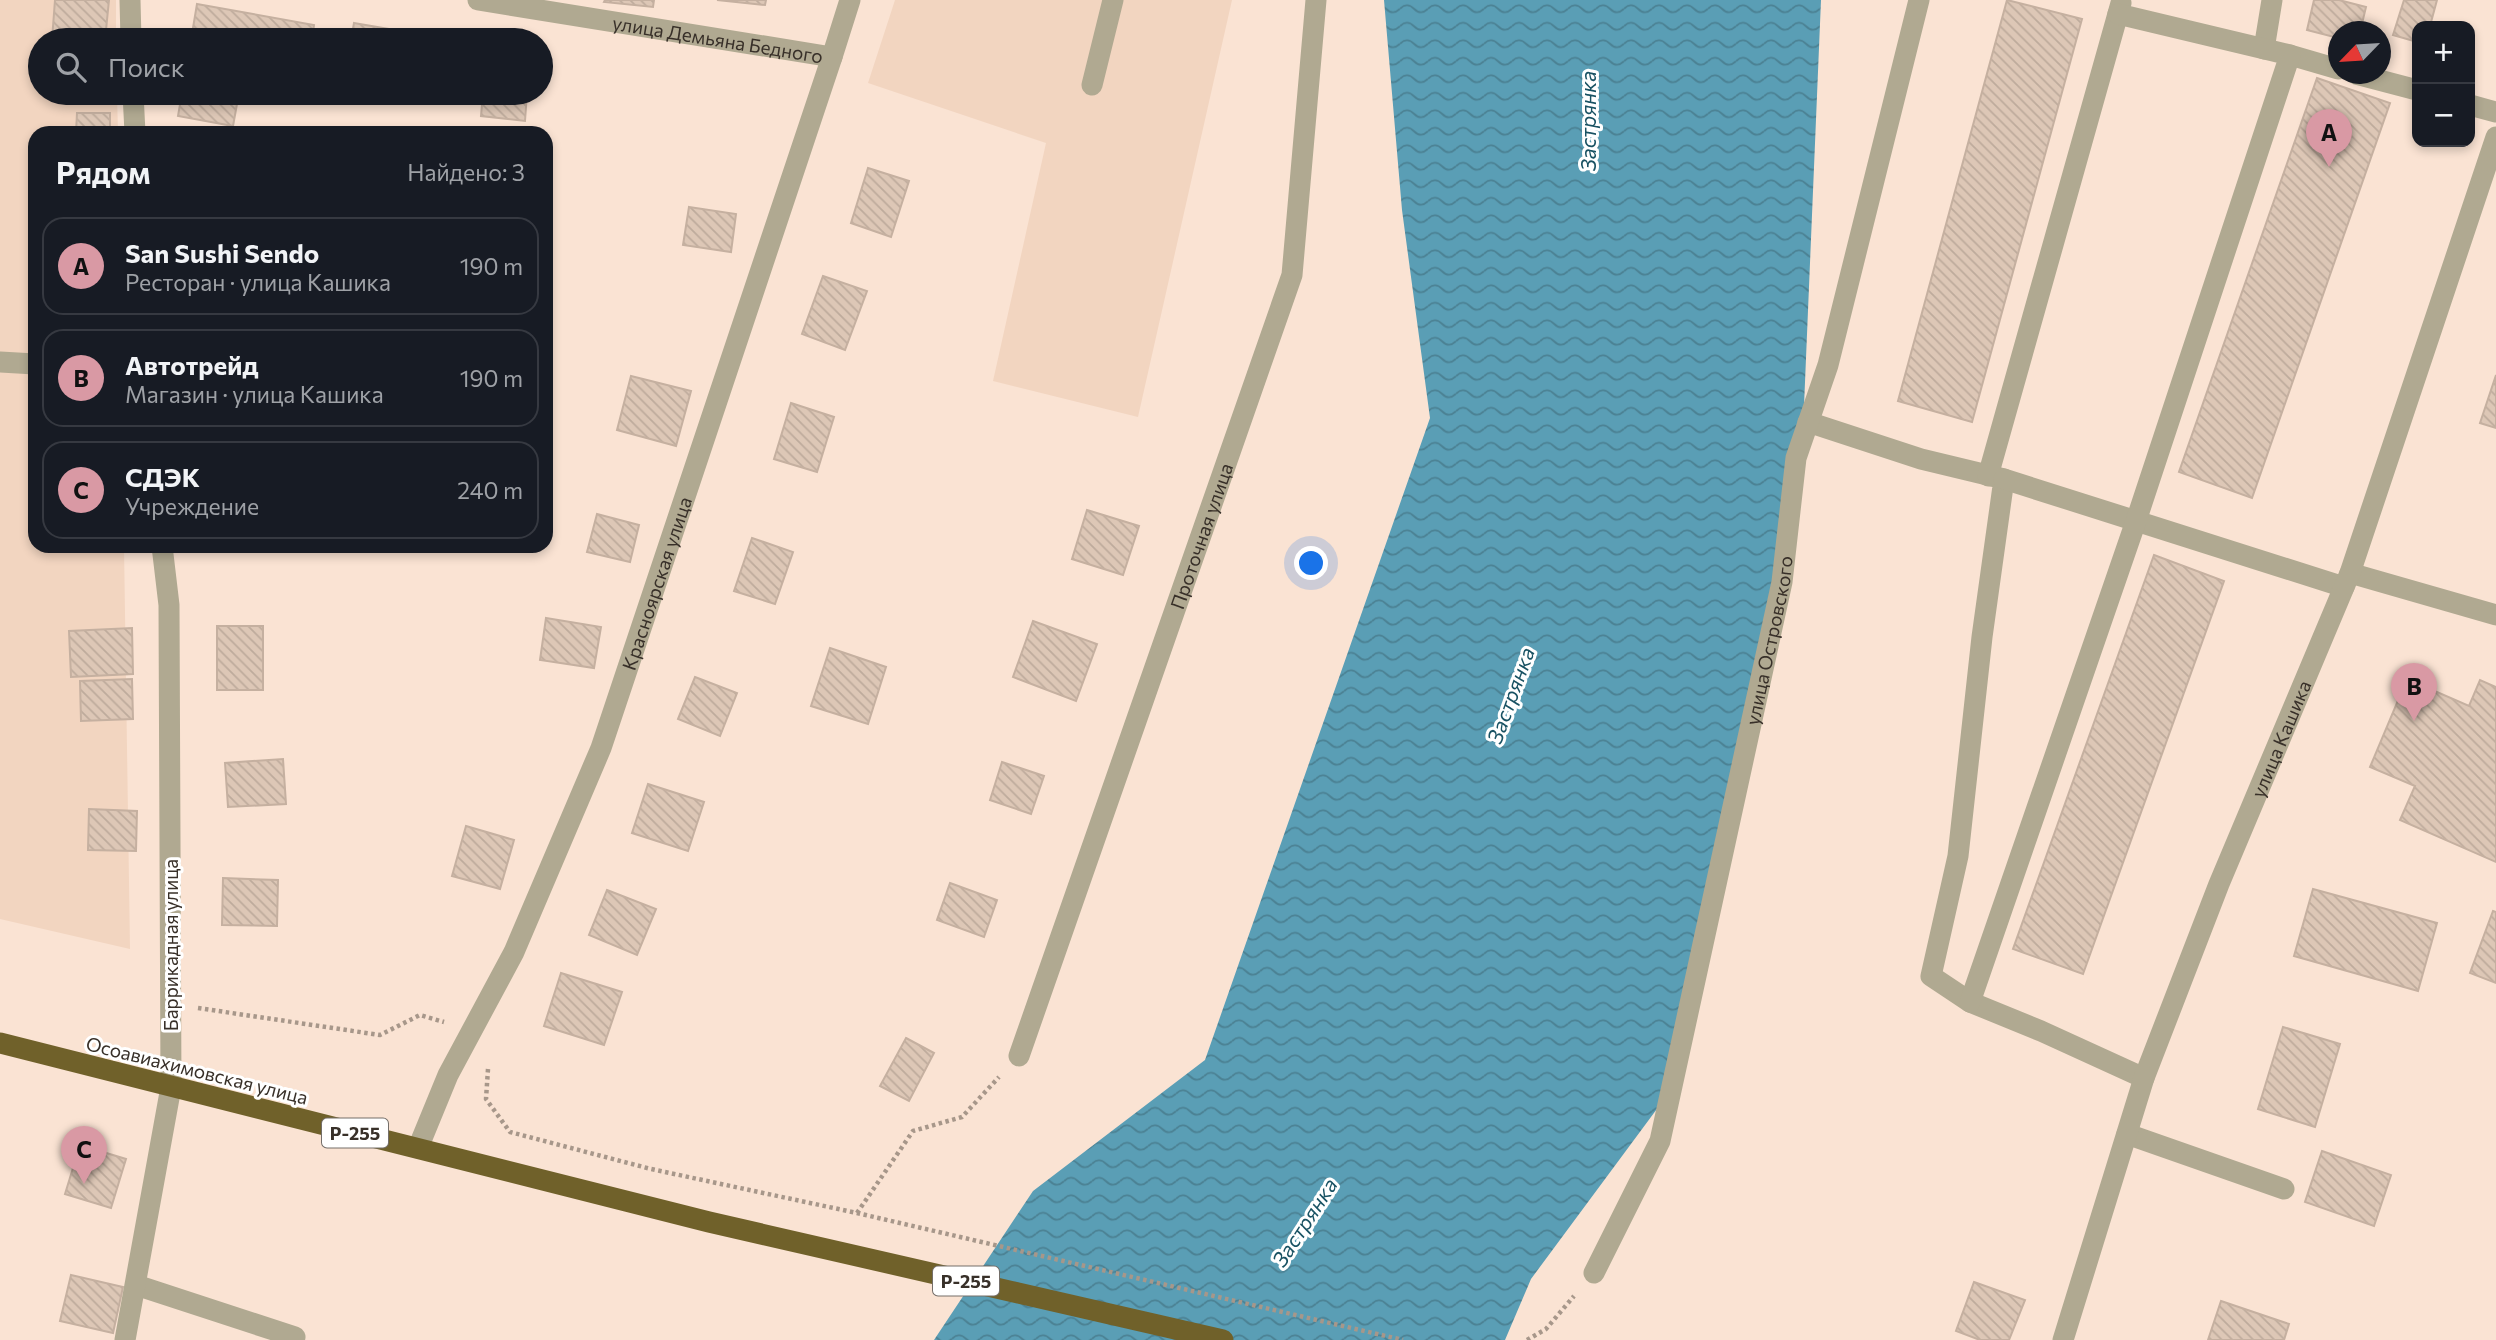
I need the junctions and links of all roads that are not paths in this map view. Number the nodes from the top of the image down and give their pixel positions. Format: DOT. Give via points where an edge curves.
graph roads {
  1 [pos="130,0"];
  2 [pos="478,0"];
  3 [pos="850,0"];
  4 [pos="1113,0"];
  5 [pos="1316,0"];
  6 [pos="1919,0"];
  7 [pos="2272,0"];
  8 [pos="2120,7"];
  9 [pos="131,28"];
  10 [pos="2264,49"];
  11 [pos="2290,55"];
  12 [pos="832,57"];
  13 [pos="2328,66"];
  14 [pos="2391,83"];
  15 [pos="1092,85"];
  16 [pos="2412,89"];
  17 [pos="134,105"];
  18 [pos="2475,106"];
  19 [pos="2496,112"];
  20 [pos="135,126"];
  21 [pos="2496,137"];
  22 [pos="0,362"];
  23 [pos="28,364"];
  24 [pos="1808,422"];
  25 [pos="1996,478"];
  26 [pos="2136,521"];
  27 [pos="163,553"];
  28 [pos="2347,580"];
  29 [pos="2496,615"];
  30 [pos="1970,1002"];
  31 [pos="0,1043"];
  32 [pos="1019,1056"];
  33 [pos="2144,1078"];
  34 [pos="170,1087"];
  35 [pos="2127,1134"];
  36 [pos="418,1148"];
  37 [pos="2284,1189"];
  38 [pos="1594,1273"];
  39 [pos="136,1286"];
  40 [pos="295,1337"];
  41 [pos="125,1340"];
  42 [pos="1223,1340"];
  43 [pos="2063,1340"];
  1 -- 9 [label="street"];
  2 -- 12 [label="street, улица Демьяна Бедного"];
  3 -- 12 [label="street, Красноярская улица"];
  4 -- 15 [label="street"];
  5 -- 32 [label="street, Проточная улица" via="1292,275"];
  6 -- 24 [label="street, улица Островского" via="1828,365"];
  7 -- 10 [label="street"];
  8 -- 10 [label="street"];
  8 -- 25 [label="street"];
  10 -- 11 [label="street"];
  11 -- 13 [label="street"];
  11 -- 26 [label="street"];
  12 -- 36 [label="street, Красноярская улица" via="601,748 514,952 448,1075"];
  14 -- 16 [label="street"];
  17 -- 20 [label="street"];
  18 -- 19 [label="street"];
  21 -- 28 [label="street, улица Кашика"];
  22 -- 23 [label="street"];
  24 -- 25 [label="street"];
  24 -- 38 [label="street, улица Островского" via="1796,458 1782,582 1660,1141"];
  25 -- 26 [label="street"];
  25 -- 30 [label="street" via="1958,856 1931,976"];
  26 -- 28 [label="street"];
  26 -- 30 [label="street"];
  27 -- 34 [label="street, Баррикадная улица" via="169,605"];
  28 -- 29 [label="street"];
  28 -- 33 [label="street, улица Кашика" via="2219,884"];
  30 -- 33 [label="street"];
  31 -- 34 [label="highway, Осоавиахимовская улица / Р-255"];
  33 -- 35 [label="street, улица Кашика"];
  34 -- 36 [label="highway, Осоавиахимовская улица / Р-255"];
  34 -- 39 [label="street, Баррикадная улица"];
  35 -- 37 [label="street"];
  35 -- 43 [label="street, улица Кашика"];
  36 -- 42 [label="highway, Осоавиахимовская улица / Р-255" via="709,1222"];
  39 -- 40 [label="street"];
  39 -- 41 [label="street, Баррикадная улица"];
}
